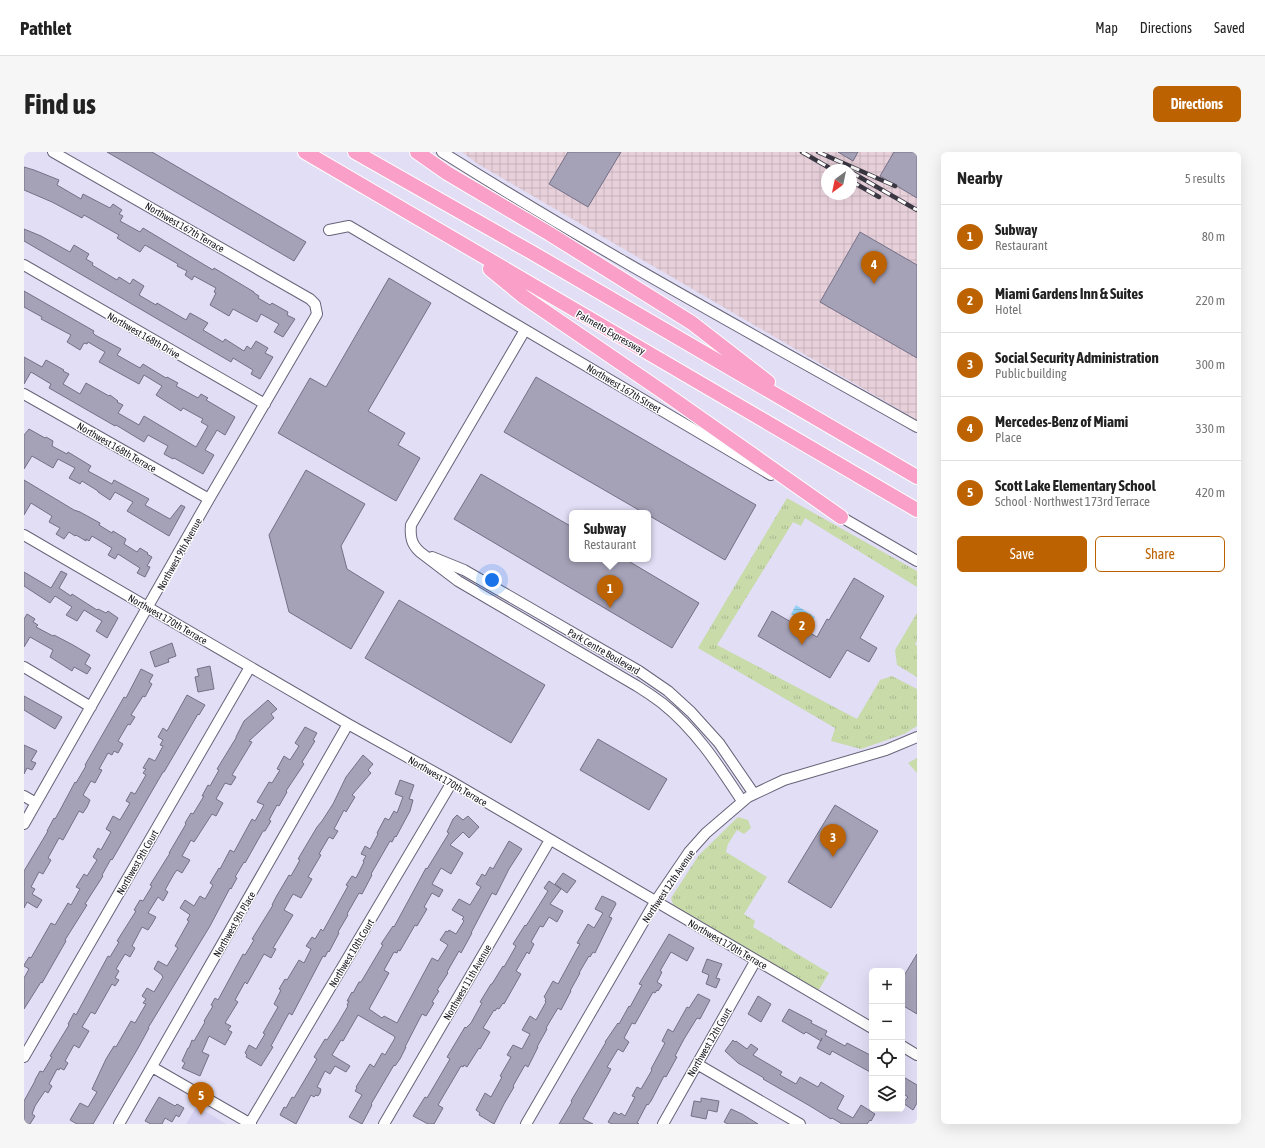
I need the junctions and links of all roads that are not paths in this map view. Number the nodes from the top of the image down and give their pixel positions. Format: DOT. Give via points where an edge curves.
graph roads {
  1 [pos="53,152"];
  2 [pos="305,152"];
  3 [pos="355,152"];
  4 [pos="417,152"];
  5 [pos="442,152"];
  6 [pos="329,230"];
  7 [pos="461,244"];
  8 [pos="24,265"];
  9 [pos="315,304"];
  10 [pos="525,330"];
  11 [pos="24,394"];
  12 [pos="265,404"];
  13 [pos="814,418"];
  14 [pos="917,427"];
  15 [pos="917,477"];
  16 [pos="209,500"];
  17 [pos="917,510"];
  18 [pos="841,516"];
  19 [pos="24,535"];
  20 [pos="420,552"];
  21 [pos="917,561"];
  22 [pos="464,570"];
  23 [pos="458,581"];
  24 [pos="148,608"];
  25 [pos="594,645"];
  26 [pos="587,657"];
  27 [pos="24,667"];
  28 [pos="250,667"];
  29 [pos="668,691"];
  30 [pos="662,702"];
  31 [pos="91,707"];
  32 [pos="348,724"];
  33 [pos="917,737"];
  34 [pos="452,782"];
  35 [pos="754,794"];
  36 [pos="24,796"];
  37 [pos="742,802"];
  38 [pos="36,803"];
  39 [pos="24,824"];
  40 [pos="550,840"];
  41 [pos="655,902"];
  42 [pos="756,960"];
  43 [pos="869,1026"];
  44 [pos="905,1048"];
  45 [pos="917,1055"];
  46 [pos="24,1057"];
  47 [pos="697,1064"];
  48 [pos="152,1067"];
  49 [pos="119,1124"];
  50 [pos="251,1124"];
  51 [pos="384,1124"];
  52 [pos="526,1124"];
  53 [pos="663,1124"];
  54 [pos="800,1124"];
  1 -- 9 [label="street, Northwest 167th Terrace" via="310,298"];
  2 -- 7 [label="highway, Palmetto Expressway"];
  3 -- 13 [label="highway"];
  4 -- 13 [label="highway" via="692,323"];
  5 -- 14 [label="street" via="695,303"];
  6 -- 10 [label="street, Northwest 167th Street" via="349,226"];
  7 -- 17 [label="highway, Palmetto Expressway"];
  7 -- 18 [label="highway" via="524,297"];
  8 -- 12 [label="street, Northwest 168th Drive"];
  9 -- 12 [label="street, Northwest 9th Avenue" via="317,314"];
  10 -- 18 [label="street, Northwest 167th Street"];
  10 -- 20 [label="street, Park Centre Boulevard" via="411,525 410,538"];
  11 -- 16 [label="street, Northwest 168th Terrace"];
  12 -- 16 [label="street, Northwest 9th Avenue"];
  13 -- 15 [label="highway"];
  16 -- 24 [label="street, Northwest 9th Avenue"];
  18 -- 21 [label="street, Northwest 167th Street"];
  19 -- 24 [label="street, Northwest 170th Terrace"];
  20 -- 22 [label="street, Park Centre Boulevard"];
  20 -- 23 [label="street, Park Centre Boulevard"];
  22 -- 23 [label="street"];
  22 -- 25 [label="street, Park Centre Boulevard"];
  23 -- 26 [label="street, Park Centre Boulevard"];
  24 -- 28 [label="street, Northwest 170th Terrace"];
  24 -- 31 [label="street, Northwest 9th Avenue"];
  25 -- 26 [label="street"];
  25 -- 29 [label="street, Park Centre Boulevard"];
  26 -- 30 [label="street, Park Centre Boulevard"];
  27 -- 31 [label="street"];
  28 -- 32 [label="street, Northwest 170th Terrace"];
  28 -- 46 [label="street, Northwest 9th Court"];
  29 -- 30 [label="street"];
  29 -- 35 [label="street, Park Centre Boulevard" via="719,743"];
  30 -- 37 [label="street, Park Centre Boulevard" via="699,740"];
  31 -- 38 [label="street, Northwest 9th Avenue"];
  32 -- 34 [label="street, Northwest 170th Terrace"];
  32 -- 48 [label="street, Northwest 9th Place"];
  33 -- 35 [label="street, Northwest 12th Avenue" via="886,750 784,780"];
  34 -- 40 [label="street, Northwest 170th Terrace"];
  34 -- 50 [label="street, Northwest 10th Court"];
  35 -- 37 [label="street, Northwest 12th Avenue"];
  36 -- 38 [label="street"];
  37 -- 41 [label="street, Northwest 12th Avenue" via="706,833 689,852"];
  38 -- 39 [label="street, Northwest 9th Avenue"];
  40 -- 41 [label="street, Northwest 170th Terrace"];
  40 -- 51 [label="street, Northwest 11th Avenue"];
  41 -- 42 [label="street, Northwest 170th Terrace"];
  41 -- 52 [label="street, Northwest 12th Avenue"];
  42 -- 43 [label="street, Northwest 170th Terrace"];
  42 -- 47 [label="street, Northwest 12th Court"];
  44 -- 45 [label="street"];
  47 -- 53 [label="street, Northwest 12th Court"];
  47 -- 54 [label="street"];
  48 -- 49 [label="street, Northwest 9th Place"];
  48 -- 50 [label="street"];
}
